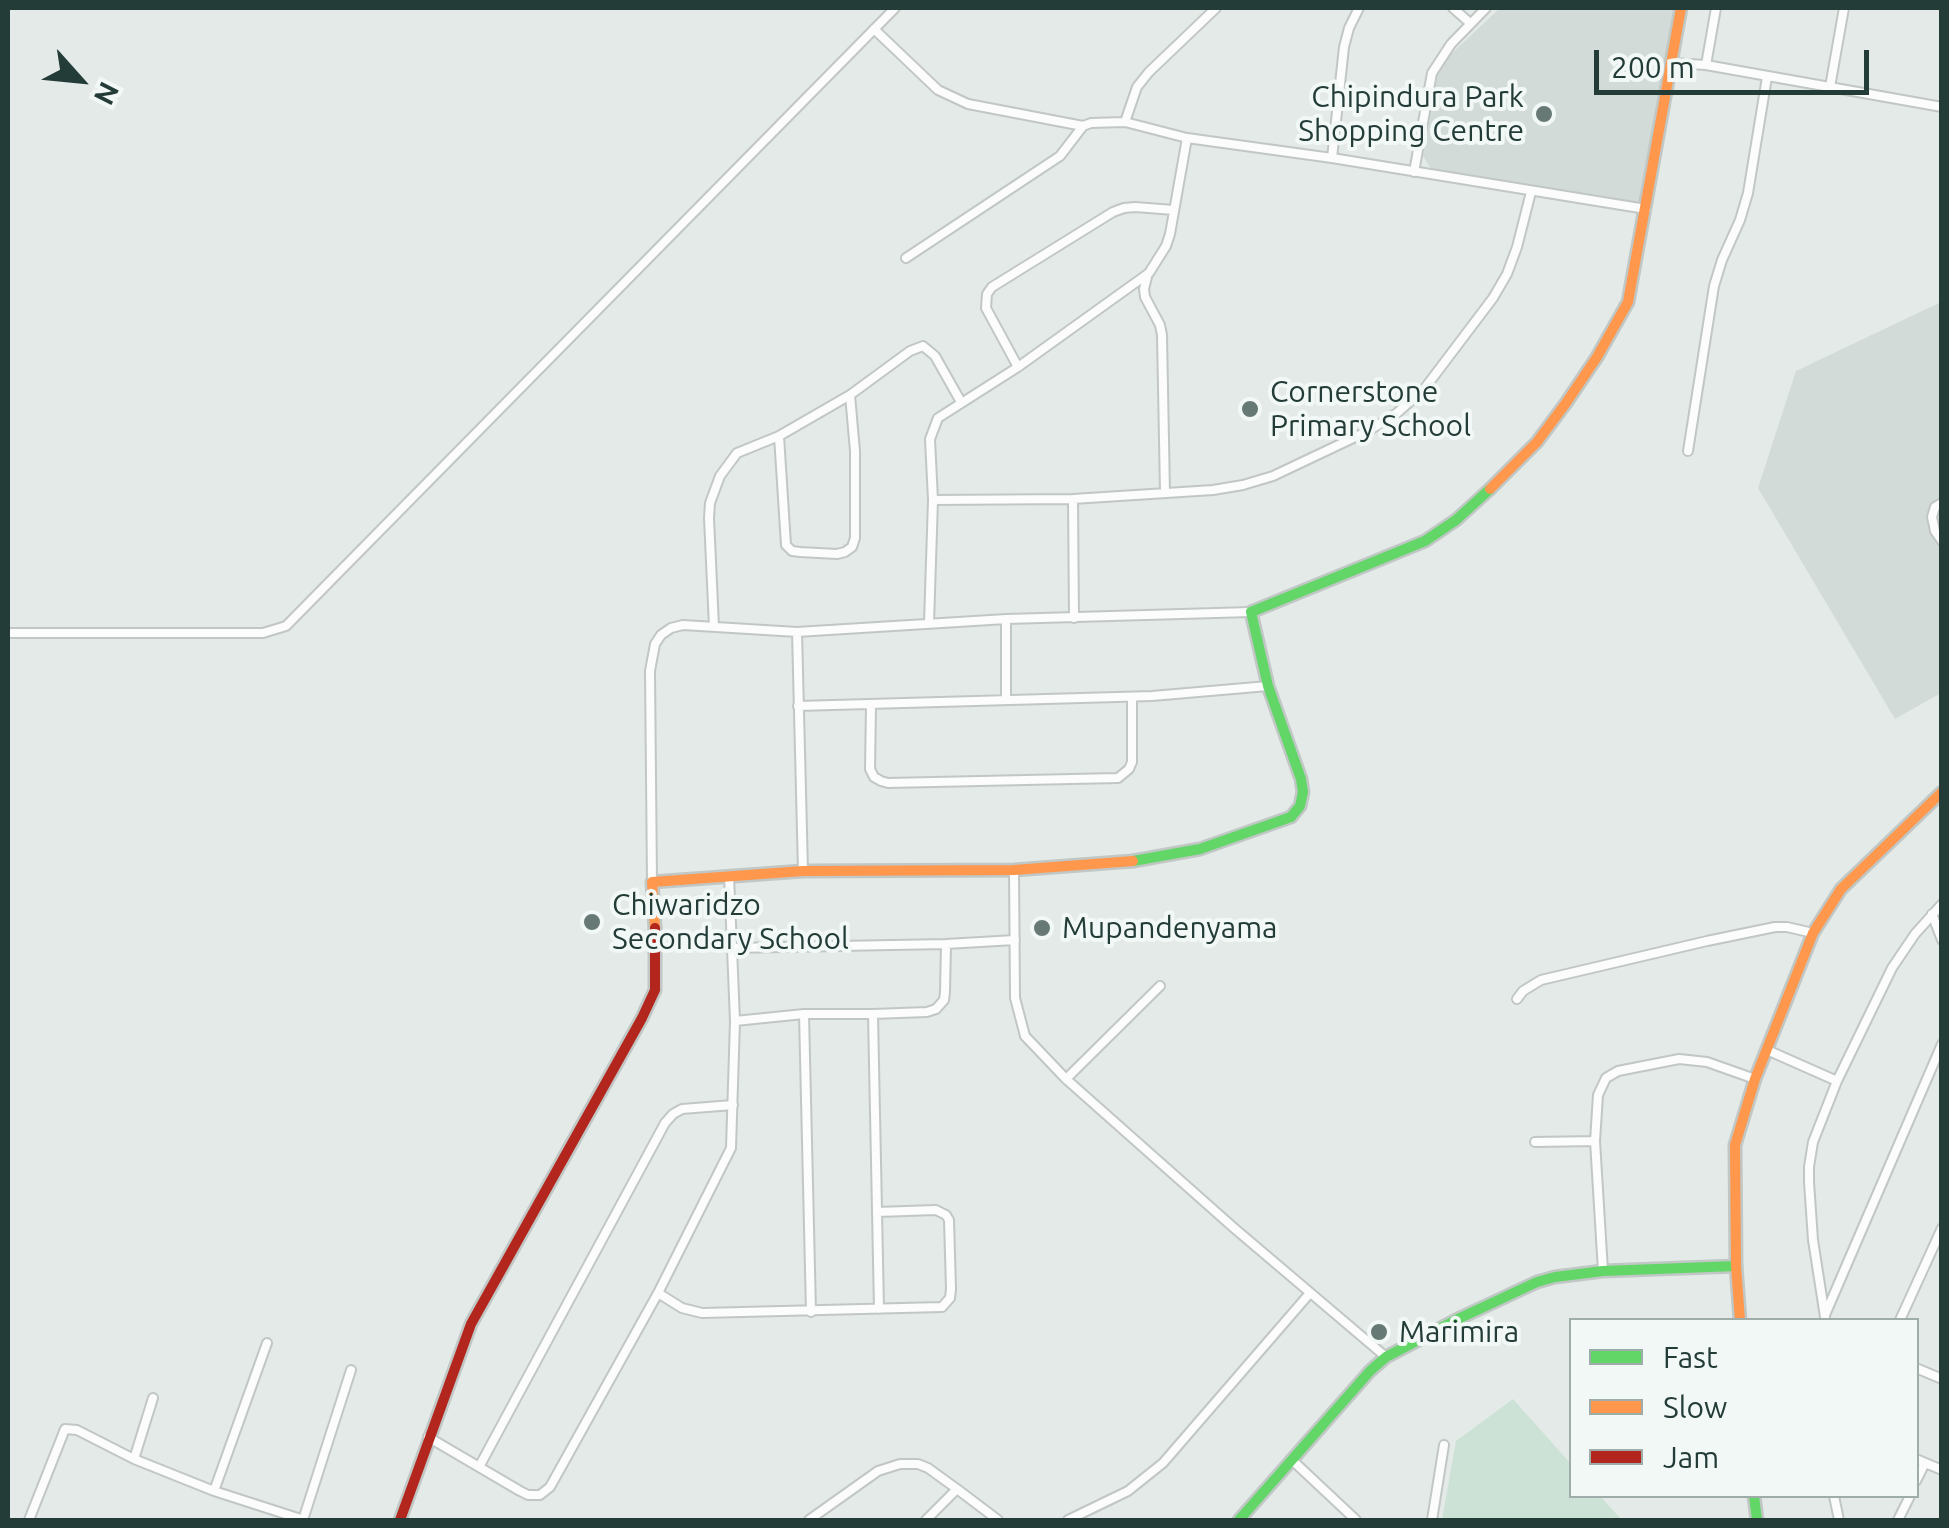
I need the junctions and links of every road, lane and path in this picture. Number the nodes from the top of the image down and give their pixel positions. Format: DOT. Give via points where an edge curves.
graph roads {
  1 [pos="895,8"];
  2 [pos="1216,8"];
  3 [pos="1359,8"];
  4 [pos="1452,8"];
  5 [pos="1486,8"];
  6 [pos="1681,8"];
  7 [pos="1716,8"];
  8 [pos="1844,8"];
  9 [pos="1470,23"];
  10 [pos="874,28"];
  11 [pos="1671,63"];
  12 [pos="1706,65"];
  13 [pos="1767,77"];
  14 [pos="1830,86"];
  15 [pos="1942,107"];
  16 [pos="1125,122"];
  17 [pos="1083,126"];
  18 [pos="1187,138"];
  19 [pos="1332,158"];
  20 [pos="1414,172"];
  21 [pos="1531,192"];
  22 [pos="1646,209"];
  23 [pos="1174,210"];
  24 [pos="906,258"];
  25 [pos="1149,273"];
  26 [pos="1018,368"];
  27 [pos="850,395"];
  28 [pos="961,402"];
  29 [pos="779,436"];
  30 [pos="1688,451"];
  31 [pos="1165,493"];
  32 [pos="1073,499"];
  33 [pos="933,500"];
  34 [pos="1942,503"];
  35 [pos="1942,541"];
  36 [pos="1251,612"];
  37 [pos="1074,618"];
  38 [pos="1006,619"];
  39 [pos="929,623"];
  40 [pos="714,628"];
  41 [pos="797,632"];
  42 [pos="8,633"];
  43 [pos="1268,686"];
  44 [pos="1132,697"];
  45 [pos="1006,700"];
  46 [pos="871,705"];
  47 [pos="798,706"];
  48 [pos="1942,792"];
  49 [pos="1014,870"];
  50 [pos="803,871"];
  51 [pos="730,876"];
  52 [pos="652,882"];
  53 [pos="1942,904"];
  54 [pos="1932,914"];
  55 [pos="1814,933"];
  56 [pos="1016,940"];
  57 [pos="1942,940"];
  58 [pos="946,944"];
  59 [pos="731,948"];
  60 [pos="1160,986"];
  61 [pos="1517,999"];
  62 [pos="804,1014"];
  63 [pos="873,1014"];
  64 [pos="735,1022"];
  65 [pos="1942,1044"];
  66 [pos="1767,1050"];
  67 [pos="1066,1079"];
  68 [pos="1755,1080"];
  69 [pos="1837,1081"];
  70 [pos="733,1106"];
  71 [pos="1595,1141"];
  72 [pos="1535,1142"];
  73 [pos="877,1212"];
  74 [pos="1942,1228"];
  75 [pos="1736,1266"];
  76 [pos="1603,1271"];
  77 [pos="658,1292"];
  78 [pos="1310,1293"];
  79 [pos="879,1309"];
  80 [pos="811,1312"];
  81 [pos="1740,1318"];
  82 [pos="1824,1318"];
  83 [pos="1824,1318"];
  84 [pos="1901,1318"];
  85 [pos="266,1343"];
  86 [pos="1386,1357"];
  87 [pos="351,1370"];
  88 [pos="153,1398"];
  89 [pos="428,1437"];
  90 [pos="1444,1446"];
  91 [pos="134,1459"];
  92 [pos="1292,1460"];
  93 [pos="1921,1461"];
  94 [pos="479,1467"];
  95 [pos="1942,1470"];
  96 [pos="957,1489"];
  97 [pos="214,1491"];
  98 [pos="29,1520"];
  99 [pos="303,1520"];
  100 [pos="400,1520"];
  101 [pos="809,1520"];
  102 [pos="926,1520"];
  103 [pos="998,1520"];
  104 [pos="1068,1520"];
  105 [pos="1239,1520"];
  106 [pos="1356,1520"];
  107 [pos="1432,1520"];
  1 -- 10 [label="street"];
  2 -- 16 [label="street" via="1149,72"];
  3 -- 19 [label="street" via="1344,47"];
  4 -- 9 [label="street"];
  5 -- 9 [label="street"];
  6 -- 11 [label="street"];
  7 -- 12 [label="street"];
  8 -- 14 [label="street"];
  9 -- 20 [label="street" via="1432,73"];
  10 -- 17 [label="street" via="938,90 968,104"];
  10 -- 42 [label="street" via="286,626 262,633"];
  11 -- 12 [label="street"];
  11 -- 22 [label="street"];
  12 -- 13 [label="street"];
  13 -- 14 [label="street"];
  13 -- 30 [label="street" via="1748,193 1714,286"];
  14 -- 15 [label="street"];
  16 -- 17 [label="street"];
  16 -- 18 [label="street"];
  17 -- 24 [label="street" via="1060,156"];
  18 -- 19 [label="street"];
  18 -- 23 [label="street"];
  19 -- 20 [label="street"];
  20 -- 21 [label="street"];
  21 -- 22 [label="street"];
  21 -- 31 [label="street" via="1500,286 1425,388 1397,413 1272,476 1243,486"];
  22 -- 36 [label="street" via="1622,313 1598,357 1524,454 1425,541"];
  23 -- 25 [label="street" via="1166,246"];
  23 -- 26 [label="street" via="1124,208 992,287 986,308"];
  25 -- 26 [label="street"];
  25 -- 31 [label="street" via="1145,297 1162,334"];
  26 -- 28 [label="street"];
  27 -- 28 [label="street" via="923,346"];
  27 -- 29 [label="street"];
  27 -- 29 [label="street" via="855,538 845,552 792,552 786,546"];
  28 -- 33 [label="street" via="933,425"];
  29 -- 40 [label="street" via="737,454 714,489"];
  31 -- 32 [label="street"];
  32 -- 33 [label="street"];
  32 -- 37 [label="street"];
  33 -- 39 [label="street"];
  34 -- 35 [label="street" via="1932,517"];
  36 -- 37 [label="street"];
  36 -- 43 [label="street"];
  37 -- 38 [label="street"];
  38 -- 39 [label="street"];
  38 -- 45 [label="street"];
  39 -- 41 [label="street"];
  40 -- 41 [label="street"];
  40 -- 52 [label="street" via="670,628 652,656"];
  41 -- 47 [label="street"];
  43 -- 44 [label="street"];
  43 -- 49 [label="street" via="1301,779 1300,806 1291,817 1170,855"];
  44 -- 45 [label="street"];
  44 -- 46 [label="street" via="1132,762 1118,778 881,782 870,768"];
  45 -- 46 [label="street"];
  46 -- 47 [label="street"];
  47 -- 50 [label="street"];
  48 -- 55 [label="street" via="1841,889"];
  49 -- 50 [label="street"];
  49 -- 56 [label="street"];
  50 -- 51 [label="street"];
  51 -- 52 [label="street"];
  51 -- 59 [label="street"];
  52 -- 89 [label="street" via="655,990 488,1290"];
  53 -- 54 [label="street"];
  54 -- 57 [label="street"];
  54 -- 69 [label="street" via="1892,968"];
  55 -- 61 [label="street" via="1775,927 1707,941 1541,980"];
  55 -- 66 [label="street"];
  56 -- 58 [label="street"];
  56 -- 67 [label="street" via="1019,1020 1025,1036"];
  58 -- 59 [label="street"];
  58 -- 63 [label="street" via="941,1004 927,1012"];
  59 -- 64 [label="street"];
  60 -- 67 [label="street"];
  62 -- 63 [label="street"];
  62 -- 64 [label="street"];
  62 -- 80 [label="street"];
  63 -- 73 [label="street"];
  64 -- 70 [label="street"];
  65 -- 83 [label="street"];
  66 -- 68 [label="street"];
  66 -- 69 [label="street"];
  67 -- 78 [label="street"];
  68 -- 71 [label="street" via="1694,1060 1618,1071 1598,1095"];
  68 -- 75 [label="street" via="1735,1145"];
  69 -- 82 [label="street" via="1808,1167"];
  70 -- 77 [label="street" via="731,1148"];
  70 -- 94 [label="street" via="682,1108 665,1123"];
  71 -- 72 [label="street"];
  71 -- 76 [label="street"];
  73 -- 79 [label="street"];
  73 -- 79 [label="street" via="946,1215 951,1289 942,1306"];
  74 -- 84 [label="street"];
  75 -- 76 [label="street"];
  75 -- 81 [label="street"];
  76 -- 86 [label="street" via="1537,1282"];
  77 -- 80 [label="street" via="702,1313"];
  77 -- 94 [label="street" via="550,1486 528,1495"];
  78 -- 86 [label="street"];
  78 -- 104 [label="street" via="1163,1463 1128,1491"];
  79 -- 80 [label="street"];
  85 -- 97 [label="street"];
  86 -- 92 [label="street"];
  87 -- 99 [label="street"];
  88 -- 91 [label="street"];
  89 -- 94 [label="street"];
  89 -- 100 [label="street"];
  90 -- 107 [label="street"];
  91 -- 97 [label="street"];
  91 -- 98 [label="street" via="65,1430"];
  92 -- 105 [label="street"];
  92 -- 106 [label="street"];
  93 -- 95 [label="street"];
  96 -- 101 [label="street" via="928,1468 900,1464"];
  96 -- 102 [label="street"];
  96 -- 103 [label="street"];
  97 -- 99 [label="street"];
}
